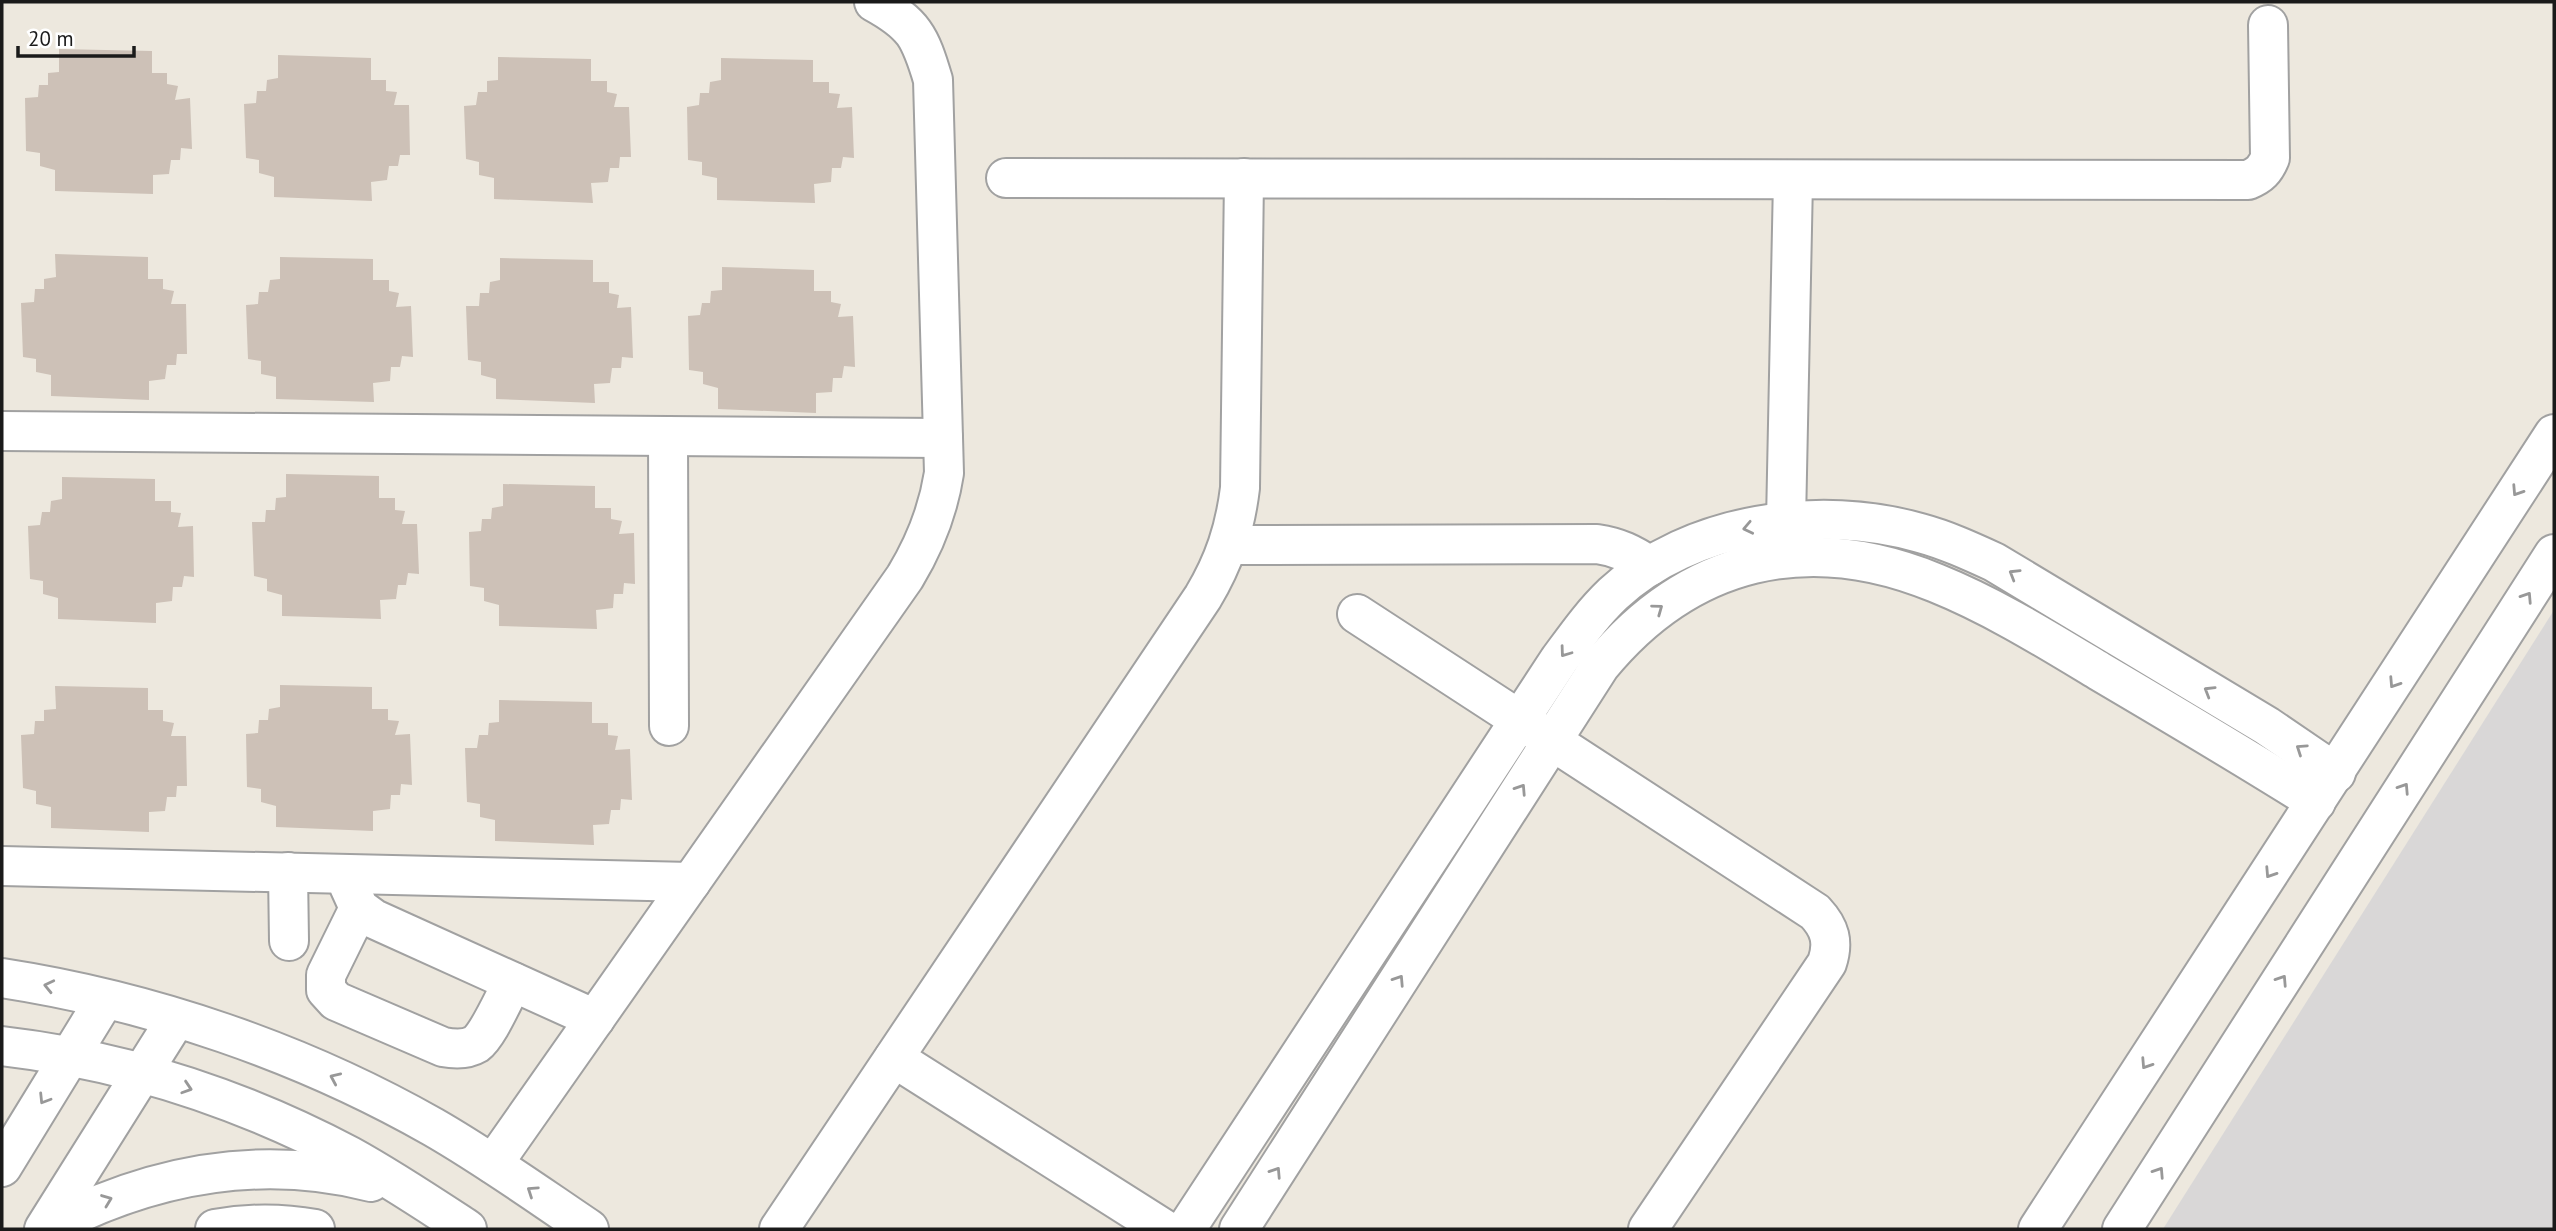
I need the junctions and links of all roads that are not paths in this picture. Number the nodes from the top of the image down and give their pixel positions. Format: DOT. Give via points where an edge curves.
graph roads {
  1 [pos="874,2"];
  2 [pos="2269,25"];
  3 [pos="1006,178"];
  4 [pos="1244,178"];
  5 [pos="1793,180"];
  6 [pos="2,431"];
  7 [pos="2554,434"];
  8 [pos="668,436"];
  9 [pos="943,438"];
  10 [pos="1786,522"];
  11 [pos="1229,545"];
  12 [pos="2554,554"];
  13 [pos="1650,566"];
  14 [pos="1357,614"];
  15 [pos="1520,721"];
  16 [pos="668,726"];
  17 [pos="1551,742"];
  18 [pos="2326,788"];
  19 [pos="2,866"];
  20 [pos="288,872"];
  21 [pos="691,882"];
  22 [pos="353,891"];
  23 [pos="289,941"];
  24 [pos="2,978"];
  25 [pos="513,982"];
  26 [pos="105,999"];
  27 [pos="176,1018"];
  28 [pos="595,1018"];
  29 [pos="2,1046"];
  30 [pos="70,1056"];
  31 [pos="894,1058"];
  32 [pos="142,1073"];
  33 [pos="492,1164"];
  34 [pos="2,1167"];
  35 [pos="414,1194"];
  36 [pos="45,1229"];
  37 [pos="215,1229"];
  38 [pos="315,1229"];
  39 [pos="467,1229"];
  40 [pos="589,1229"];
  41 [pos="779,1229"];
  42 [pos="1164,1229"];
  43 [pos="1185,1229"];
  44 [pos="1239,1229"];
  45 [pos="1648,1229"];
  46 [pos="2038,1229"];
  47 [pos="2122,1229"];
  1 -- 9 [label="street" via="900,16 923,45 933,80"];
  2 -- 5 [label="street" via="2270,158 2266,168 2248,180"];
  3 -- 4 [label="street"];
  4 -- 5 [label="street"];
  4 -- 11 [label="street" via="1240,488"];
  5 -- 10 [label="street"];
  6 -- 8 [label="street"];
  7 -- 18 [label="street, one-way"];
  8 -- 9 [label="street"];
  8 -- 16 [label="street"];
  9 -- 21 [label="street" via="940,501 919,553"];
  10 -- 13 [label="street, one-way" via="1715,536"];
  18 -- 10 [label="street, one-way" via="2255,719 1994,562 1917,532 1877,524"];
  11 -- 13 [label="street" via="1597,544 1631,553"];
  11 -- 31 [label="street" via="1203,597"];
  47 -- 12 [label="street, one-way"];
  13 -- 15 [label="street, one-way" via="1584,625"];
  14 -- 15 [label="street"];
  15 -- 17 [label="street"];
  15 -- 43 [label="street"];
  17 -- 18 [label="street, one-way" via="1620,641 1672,599 1731,570 1798,557 1833,557 1901,570 1968,597 2248,759"];
  44 -- 17 [label="street, one-way"];
  17 -- 45 [label="street" via="1815,912 1831,937 1827,963"];
  18 -- 46 [label="street, one-way"];
  19 -- 20 [label="street"];
  20 -- 22 [label="street"];
  20 -- 23 [label="street"];
  21 -- 22 [label="street"];
  21 -- 28 [label="street"];
  22 -- 25 [label="street" via="374,919"];
  22 -- 25 [label="street" via="326,975 326,990 336,1001 456,1049 482,1037"];
  26 -- 24 [label="street, one-way"];
  25 -- 28 [label="street"];
  26 -- 27 [label="street"];
  26 -- 30 [label="street"];
  27 -- 32 [label="street"];
  33 -- 27 [label="street, one-way" via="371,1094 307,1065"];
  28 -- 33 [label="street"];
  29 -- 30 [label="street"];
  30 -- 32 [label="street"];
  30 -- 34 [label="street, one-way"];
  31 -- 41 [label="street"];
  31 -- 42 [label="street"];
  32 -- 35 [label="street, one-way" via="283,1124"];
  32 -- 36 [label="street"];
  40 -- 33 [label="street, one-way"];
  36 -- 35 [label="street, one-way" via="131,1191 225,1171 321,1172"];
  35 -- 39 [label="street"];
  37 -- 38 [label="street" via="261,1224"];
}
